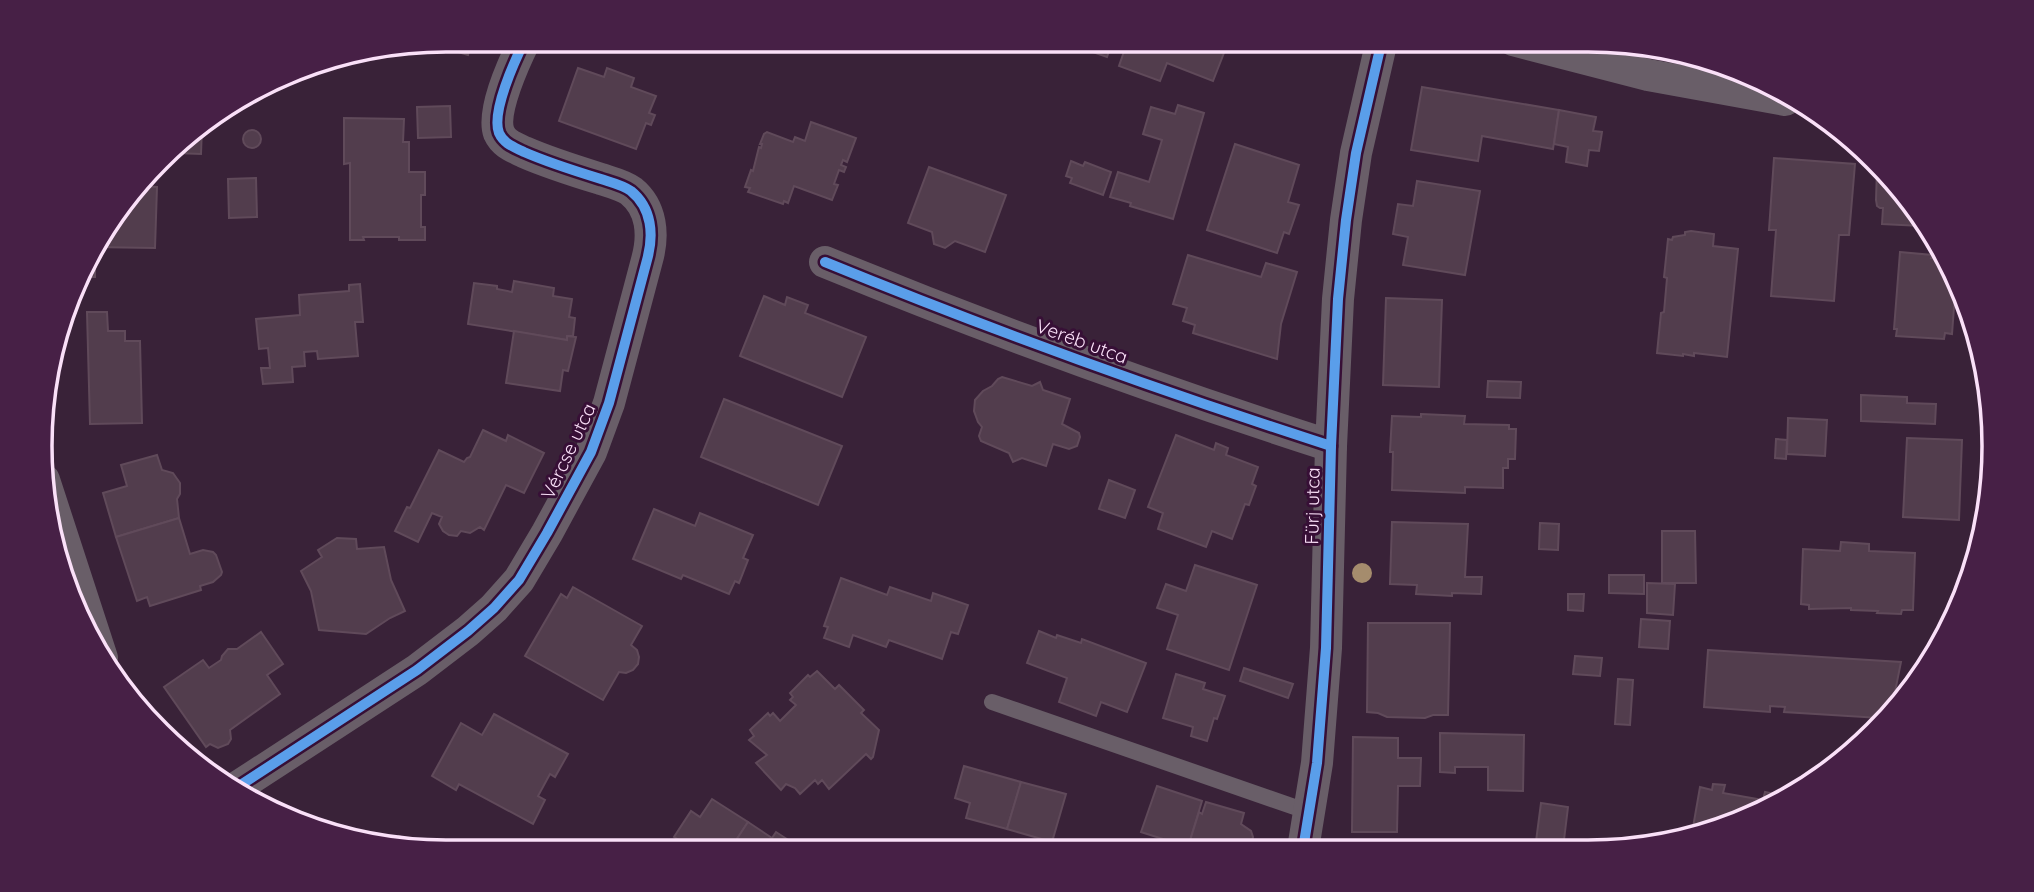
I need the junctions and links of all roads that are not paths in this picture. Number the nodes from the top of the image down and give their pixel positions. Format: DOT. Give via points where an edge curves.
graph roads {
  1 [pos="519,53"];
  2 [pos="1379,53"];
  3 [pos="1563,53"];
  4 [pos="1770,97"];
  5 [pos="825,262"];
  6 [pos="1331,446"];
  7 [pos="66,546"];
  8 [pos="82,598"];
  9 [pos="992,702"];
  10 [pos="243,783"];
  11 [pos="1309,813"];
  12 [pos="1305,839"];
  1 -- 10 [label="street, Vércse utca" via="497,118 507,144 628,189 641,201 650,224 651,245 609,403 591,452 519,580 494,608 417,670"];
  2 -- 6 [label="street, Fürj utca" via="1346,220"];
  3 -- 4 [label="street" via="1648,75"];
  5 -- 6 [label="street, Veréb utca" via="946,312"];
  6 -- 11 [label="street, Fürj utca" via="1326,648"];
  7 -- 8 [label="street"];
  9 -- 11 [label="lane"];
  11 -- 12 [label="street, Fürj utca"];
}
